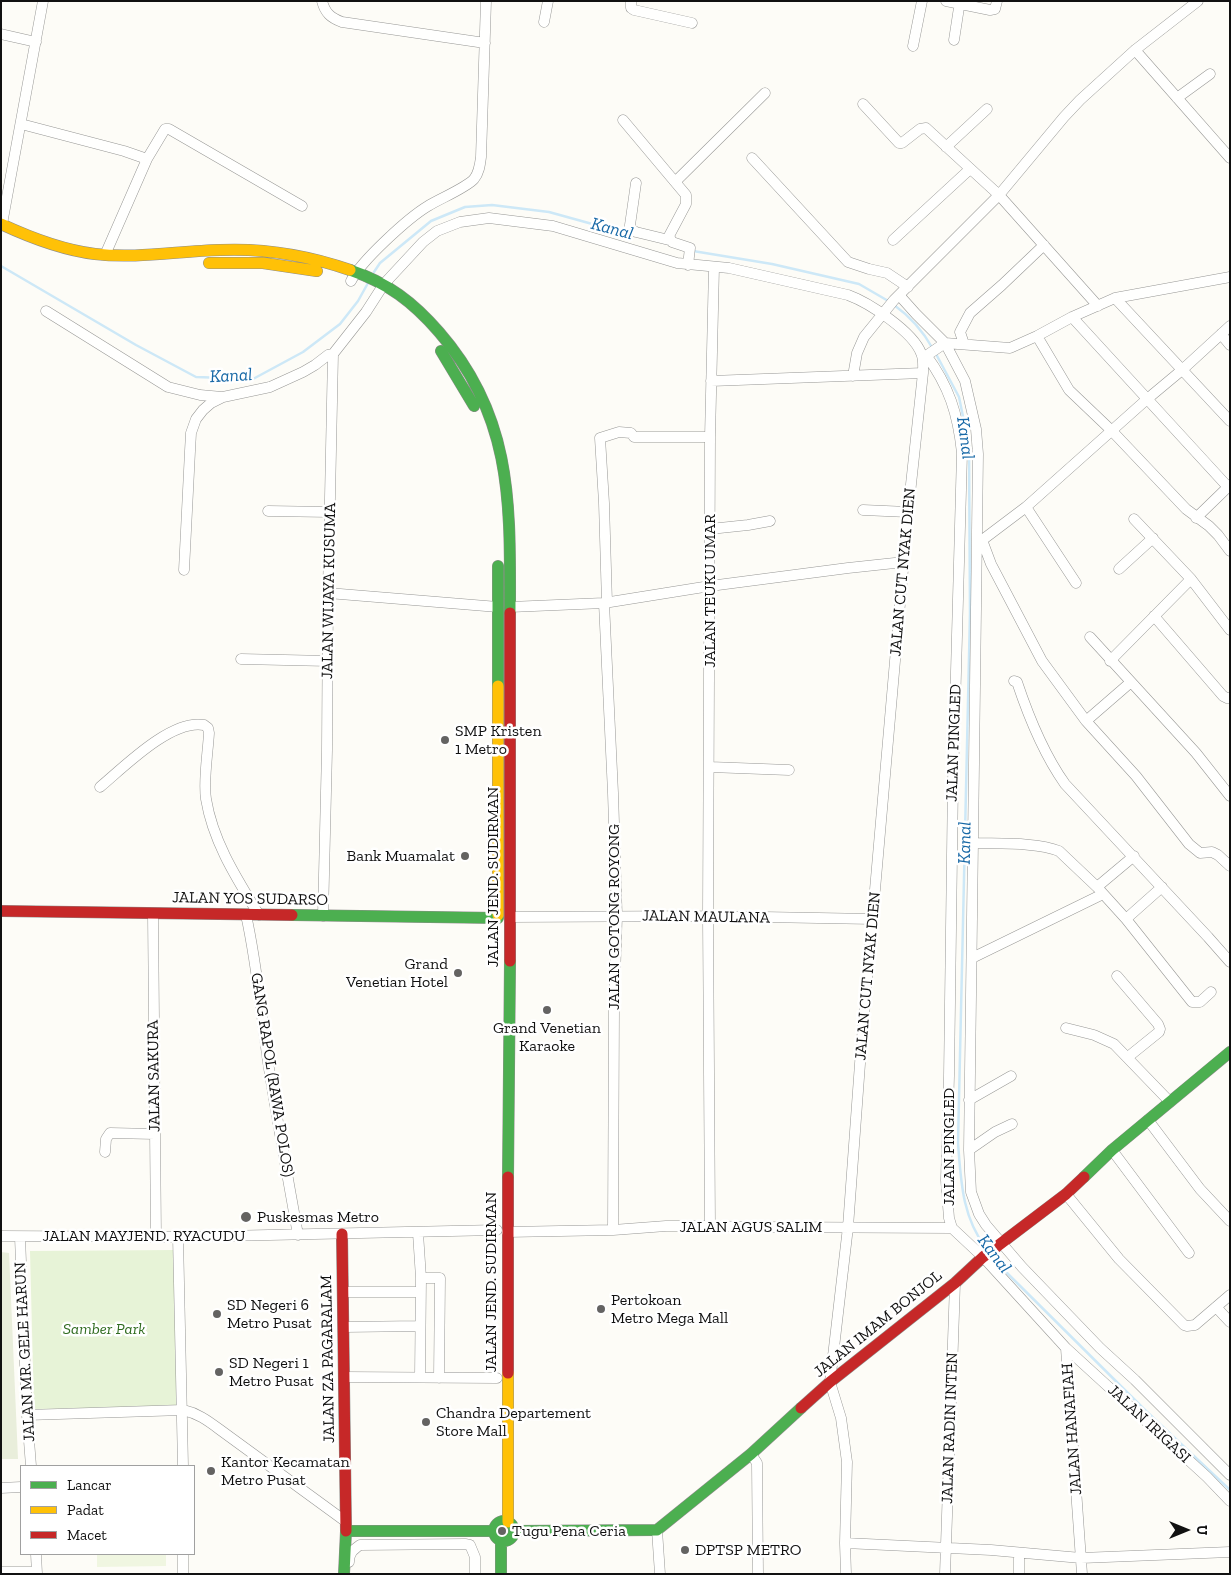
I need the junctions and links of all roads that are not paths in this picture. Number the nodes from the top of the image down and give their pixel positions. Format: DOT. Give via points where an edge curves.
graph roads {
  1 [pos="43,1"];
  2 [pos="322,1"];
  3 [pos="486,1"];
  4 [pos="548,1"];
  5 [pos="631,1"];
  6 [pos="922,1"];
  7 [pos="946,1"];
  8 [pos="997,1"];
  9 [pos="1198,1"];
  10 [pos="960,3"];
  11 [pos="544,22"];
  12 [pos="692,24"];
  13 [pos="1,34"];
  14 [pos="954,40"];
  15 [pos="36,42"];
  16 [pos="485,44"];
  17 [pos="913,46"];
  18 [pos="1135,50"];
  19 [pos="1210,74"];
  20 [pos="765,94"];
  21 [pos="1177,98"];
  22 [pos="863,104"];
  23 [pos="987,109"];
  24 [pos="623,120"];
  25 [pos="21,124"];
  26 [pos="946,147"];
  27 [pos="752,158"];
  28 [pos="1230,158"];
  29 [pos="148,159"];
  30 [pos="970,169"];
  31 [pos="636,182"];
  32 [pos="675,182"];
  33 [pos="1000,195"];
  34 [pos="302,206"];
  35 [pos="2,228"];
  36 [pos="669,240"];
  37 [pos="893,240"];
  38 [pos="1044,245"];
  39 [pos="73,255"];
  40 [pos="105,255"];
  41 [pos="688,264"];
  42 [pos="714,267"];
  43 [pos="358,278"];
  44 [pos="1230,278"];
  45 [pos="378,286"];
  46 [pos="908,287"];
  47 [pos="896,297"];
  48 [pos="1115,298"];
  49 [pos="1098,306"];
  50 [pos="46,311"];
  51 [pos="884,312"];
  52 [pos="1072,317"];
  53 [pos="1230,326"];
  54 [pos="1221,334"];
  55 [pos="1037,336"];
  56 [pos="943,344"];
  57 [pos="964,344"];
  58 [pos="1230,345"];
  59 [pos="333,354"];
  60 [pos="926,355"];
  61 [pos="1182,370"];
  62 [pos="922,373"];
  63 [pos="854,376"];
  64 [pos="711,381"];
  65 [pos="223,398"];
  66 [pos="1146,400"];
  67 [pos="1230,421"];
  68 [pos="1112,431"];
  69 [pos="710,437"];
  70 [pos="1229,486"];
  71 [pos="1026,507"];
  72 [pos="863,510"];
  73 [pos="268,511"];
  74 [pos="330,512"];
  75 [pos="908,512"];
  76 [pos="1196,518"];
  77 [pos="1134,519"];
  78 [pos="770,521"];
  79 [pos="710,529"];
  80 [pos="1153,538"];
  81 [pos="979,542"];
  82 [pos="1229,550"];
  83 [pos="904,562"];
  84 [pos="1119,569"];
  85 [pos="184,570"];
  86 [pos="1191,579"];
  87 [pos="1076,583"];
  88 [pos="710,586"];
  89 [pos="328,593"];
  90 [pos="605,603"];
  91 [pos="498,607"];
  92 [pos="510,607"];
  93 [pos="1154,616"];
  94 [pos="1230,630"];
  95 [pos="1090,638"];
  96 [pos="241,659"];
  97 [pos="1110,660"];
  98 [pos="328,661"];
  99 [pos="1014,681"];
  100 [pos="1131,682"];
  101 [pos="498,689"];
  102 [pos="510,689"];
  103 [pos="1230,698"];
  104 [pos="1086,721"];
  105 [pos="710,767"];
  106 [pos="789,770"];
  107 [pos="100,787"];
  108 [pos="1230,796"];
  109 [pos="973,843"];
  110 [pos="1134,856"];
  111 [pos="1230,866"];
  112 [pos="1162,887"];
  113 [pos="1100,890"];
  114 [pos="1,911"];
  115 [pos="153,914"];
  116 [pos="246,915"];
  117 [pos="259,915"];
  118 [pos="323,916"];
  119 [pos="617,916"];
  120 [pos="708,916"];
  121 [pos="510,917"];
  122 [pos="873,919"];
  123 [pos="1126,919"];
  124 [pos="498,922"];
  125 [pos="972,958"];
  126 [pos="1230,962"];
  127 [pos="1117,976"];
  128 [pos="1211,992"];
  129 [pos="1066,1028"];
  130 [pos="1230,1052"];
  131 [pos="1128,1057"];
  132 [pos="1011,1076"];
  133 [pos="969,1100"];
  134 [pos="1170,1102"];
  135 [pos="1148,1120"];
  136 [pos="1012,1124"];
  137 [pos="155,1134"];
  138 [pos="969,1150"];
  139 [pos="1112,1150"];
  140 [pos="497,1151"];
  141 [pos="105,1152"];
  142 [pos="1066,1194"];
  143 [pos="1230,1221"];
  144 [pos="499,1223"];
  145 [pos="710,1226"];
  146 [pos="848,1227"];
  147 [pos="952,1228"];
  148 [pos="613,1230"];
  149 [pos="418,1232"];
  150 [pos="342,1234"];
  151 [pos="298,1235"];
  152 [pos="1,1236"];
  153 [pos="20,1237"];
  154 [pos="156,1237"];
  155 [pos="178,1238"];
  156 [pos="1000,1244"];
  157 [pos="1189,1253"];
  158 [pos="983,1257"];
  159 [pos="420,1278"];
  160 [pos="955,1283"];
  161 [pos="343,1292"];
  162 [pos="420,1292"];
  163 [pos="1230,1295"];
  164 [pos="1216,1307"];
  165 [pos="1230,1322"];
  166 [pos="420,1326"];
  167 [pos="344,1327"];
  168 [pos="1066,1348"];
  169 [pos="344,1377"];
  170 [pos="420,1378"];
  171 [pos="439,1378"];
  172 [pos="497,1378"];
  173 [pos="830,1382"];
  174 [pos="183,1404"];
  175 [pos="27,1415"];
  176 [pos="497,1428"];
  177 [pos="750,1454"];
  178 [pos="31,1465"];
  179 [pos="183,1465"];
  180 [pos="1230,1475"];
  181 [pos="497,1486"];
  182 [pos="20,1487"];
  183 [pos="1,1488"];
  184 [pos="1230,1501"];
  185 [pos="345,1526"];
  186 [pos="503,1527"];
  187 [pos="657,1530"];
  188 [pos="845,1543"];
  189 [pos="946,1548"];
  190 [pos="1230,1552"];
  191 [pos="1019,1553"];
  192 [pos="36,1555"];
  193 [pos="183,1555"];
  194 [pos="1082,1558"];
  195 [pos="1,1572"];
  196 [pos="37,1573"];
  197 [pos="183,1574"];
  198 [pos="344,1574"];
  199 [pos="349,1574"];
  200 [pos="475,1574"];
  201 [pos="501,1574"];
  202 [pos="660,1574"];
  203 [pos="758,1574"];
  204 [pos="846,1574"];
  205 [pos="945,1574"];
  206 [pos="1019,1574"];
  207 [pos="1082,1574"];
  1 -- 15 [label="street"];
  2 -- 16 [label="street" via="328,16 342,22"];
  3 -- 16 [label="street"];
  4 -- 11 [label="street"];
  5 -- 12 [label="street" via="634,10"];
  6 -- 17 [label="street"];
  7 -- 10 [label="street"];
  8 -- 10 [label="street" via="995,9 990,10"];
  9 -- 18 [label="street"];
  10 -- 14 [label="street"];
  13 -- 15 [label="street"];
  15 -- 25 [label="street"];
  16 -- 43 [label="street" via="481,157 474,179 425,207 405,223 385,241"];
  18 -- 21 [label="street"];
  18 -- 33 [label="street" via="1072,108"];
  19 -- 21 [label="street"];
  20 -- 32 [label="street"];
  21 -- 28 [label="street"];
  22 -- 26 [label="street" via="897,142 902,143 924,128"];
  23 -- 26 [label="street"];
  24 -- 32 [label="street"];
  25 -- 29 [label="street"];
  25 -- 35 [label="street"];
  26 -- 30 [label="street"];
  27 -- 46 [label="street" via="848,262 887,272"];
  29 -- 34 [label="street" via="167,129"];
  29 -- 40 [label="street"];
  30 -- 33 [label="street"];
  30 -- 37 [label="street"];
  31 -- 36 [label="street" via="630,229"];
  32 -- 36 [label="street" via="686,195 686,201"];
  33 -- 38 [label="street"];
  33 -- 46 [label="street"];
  35 -- 39 [label="main road"];
  36 -- 41 [label="street" via="690,249"];
  38 -- 49 [label="street"];
  38 -- 57 [label="street" via="970,313 960,332"];
  39 -- 40 [label="main road"];
  39 -- 43 [label="main road" via="104,265 279,264"];
  40 -- 43 [label="main road" via="257,250 305,256"];
  41 -- 42 [label="street"];
  41 -- 45 [label="street" via="561,228 489,218 460,222 437,231"];
  42 -- 51 [label="street" via="848,295"];
  42 -- 64 [label="street, JALAN TEUKU UMAR"];
  43 -- 45 [label="main road"];
  44 -- 48 [label="street"];
  45 -- 59 [label="street" via="366,312"];
  45 -- 91 [label="main road, JALAN JEND. SUDIRMAN" via="436,344 479,416 499,503"];
  45 -- 92 [label="main road, JALAN JEND. SUDIRMAN" via="408,301 423,315 455,350 485,402 500,446 507,483"];
  46 -- 47 [label="street"];
  47 -- 51 [label="street"];
  47 -- 56 [label="street"];
  48 -- 49 [label="street"];
  48 -- 61 [label="street"];
  49 -- 52 [label="street"];
  50 -- 65 [label="street" via="168,387"];
  51 -- 60 [label="street"];
  51 -- 63 [label="street" via="860,344"];
  52 -- 55 [label="street"];
  52 -- 66 [label="street"];
  53 -- 54 [label="street"];
  54 -- 58 [label="street"];
  54 -- 61 [label="street"];
  55 -- 57 [label="street" via="1010,348"];
  55 -- 68 [label="street" via="1069,390"];
  56 -- 57 [label="street"];
  56 -- 60 [label="street"];
  56 -- 81 [label="street" via="965,381 976,429"];
  59 -- 65 [label="street" via="270,387"];
  59 -- 74 [label="street, JALAN WIJAYA KUSUMA"];
  60 -- 62 [label="street, JALAN CUT NYAK DIEN"];
  60 -- 147 [label="street, JALAN PINGLED" via="952,401 962,453 946,1180"];
  61 -- 66 [label="street"];
  61 -- 67 [label="street"];
  62 -- 63 [label="street"];
  62 -- 75 [label="street, JALAN CUT NYAK DIEN"];
  63 -- 64 [label="street"];
  64 -- 69 [label="street, JALAN TEUKU UMAR"];
  65 -- 85 [label="street" via="203,410 191,433"];
  66 -- 68 [label="street"];
  66 -- 70 [label="street"];
  68 -- 71 [label="street"];
  68 -- 76 [label="street"];
  69 -- 79 [label="street, JALAN TEUKU UMAR"];
  69 -- 90 [label="street, JALAN GOTONG ROYONG" via="634,437 631,433 619,432 600,438"];
  70 -- 76 [label="street"];
  71 -- 81 [label="street"];
  71 -- 87 [label="street"];
  72 -- 75 [label="street"];
  73 -- 74 [label="street"];
  74 -- 89 [label="street, JALAN WIJAYA KUSUMA"];
  75 -- 83 [label="street, JALAN CUT NYAK DIEN"];
  76 -- 82 [label="street" via="1218,534"];
  77 -- 80 [label="street"];
  78 -- 79 [label="street"];
  79 -- 88 [label="street, JALAN TEUKU UMAR"];
  80 -- 84 [label="street"];
  80 -- 86 [label="street"];
  81 -- 104 [label="street" via="1042,661"];
  81 -- 109 [label="street"];
  83 -- 88 [label="street"];
  83 -- 122 [label="street, JALAN CUT NYAK DIEN"];
  86 -- 93 [label="street"];
  86 -- 94 [label="street"];
  88 -- 90 [label="street"];
  88 -- 105 [label="street, JALAN TEUKU UMAR"];
  89 -- 91 [label="street"];
  89 -- 98 [label="street, JALAN WIJAYA KUSUMA"];
  90 -- 92 [label="street"];
  90 -- 119 [label="street, JALAN GOTONG ROYONG"];
  91 -- 101 [label="main road, JALAN JEND. SUDIRMAN"];
  92 -- 102 [label="main road, JALAN JEND. SUDIRMAN"];
  93 -- 97 [label="street"];
  93 -- 103 [label="street" via="1223,696"];
  95 -- 97 [label="street"];
  96 -- 98 [label="street"];
  97 -- 100 [label="street"];
  98 -- 118 [label="street, JALAN WIJAYA KUSUMA"];
  99 -- 110 [label="street" via="1055,769 1087,808"];
  100 -- 104 [label="street"];
  100 -- 108 [label="street" via="1196,753"];
  101 -- 102 [label="main road"];
  101 -- 124 [label="main road, JALAN JEND. SUDIRMAN"];
  102 -- 121 [label="main road, JALAN JEND. SUDIRMAN"];
  104 -- 111 [label="street" via="1136,776 1195,850 1212,852"];
  105 -- 106 [label="street"];
  105 -- 120 [label="street, JALAN TEUKU UMAR"];
  107 -- 117 [label="street" via="153,742 180,729 200,724 208,728 206,797 209,813 230,866"];
  109 -- 113 [label="street" via="1052,848"];
  109 -- 125 [label="street"];
  110 -- 112 [label="street"];
  110 -- 113 [label="street"];
  112 -- 123 [label="street"];
  112 -- 126 [label="street"];
  113 -- 123 [label="street"];
  113 -- 125 [label="street"];
  114 -- 115 [label="main road, JALAN YOS SUDARSO"];
  115 -- 116 [label="main road, JALAN YOS SUDARSO"];
  115 -- 137 [label="street, JALAN SAKURA"];
  116 -- 117 [label="main road, JALAN YOS SUDARSO"];
  116 -- 151 [label="street, GANG RAPOL (RAWA POLOS)"];
  117 -- 118 [label="main road, JALAN YOS SUDARSO"];
  118 -- 124 [label="main road, JALAN YOS SUDARSO"];
  119 -- 120 [label="street, JALAN MAULANA"];
  119 -- 121 [label="street, JALAN MAULANA"];
  119 -- 148 [label="street, JALAN GOTONG ROYONG"];
  120 -- 122 [label="street, JALAN MAULANA"];
  120 -- 145 [label="street, JALAN TEUKU UMAR"];
  121 -- 124 [label="main road, JALAN YOS SUDARSO"];
  121 -- 144 [label="main road, JALAN JEND. SUDIRMAN"];
  122 -- 146 [label="street, JALAN CUT NYAK DIEN"];
  123 -- 128 [label="street" via="1192,1002 1200,1002"];
  125 -- 133 [label="street"];
  127 -- 131 [label="street" via="1160,1028"];
  129 -- 131 [label="street" via="1104,1039"];
  130 -- 134 [label="main road, JALAN IMAM BONJOL"];
  131 -- 134 [label="street"];
  132 -- 133 [label="street"];
  133 -- 138 [label="street"];
  134 -- 135 [label="main road, JALAN IMAM BONJOL"];
  135 -- 139 [label="main road, JALAN IMAM BONJOL"];
  135 -- 143 [label="street" via="1200,1189"];
  136 -- 138 [label="street"];
  137 -- 141 [label="street" via="110,1133"];
  137 -- 154 [label="street, JALAN SAKURA"];
  138 -- 156 [label="street" via="971,1192 979,1214"];
  139 -- 142 [label="main road, JALAN IMAM BONJOL"];
  139 -- 157 [label="street"];
  140 -- 144 [label="main road, JALAN JEND. SUDIRMAN"];
  142 -- 156 [label="main road, JALAN IMAM BONJOL"];
  142 -- 164 [label="street" via="1119,1259 1184,1325 1195,1325"];
  144 -- 148 [label="street, JALAN AGUS SALIM"];
  144 -- 149 [label="street, JALAN MAYJEND. RYACUDU"];
  144 -- 172 [label="main road, JALAN JEND. SUDIRMAN"];
  144 -- 186 [label="main road, JALAN JEND. SUDIRMAN" via="508,1351"];
  145 -- 146 [label="street, JALAN AGUS SALIM"];
  145 -- 148 [label="street, JALAN AGUS SALIM"];
  146 -- 147 [label="street, JALAN AGUS SALIM"];
  146 -- 173 [label="street, JALAN CUT NYAK DIEN"];
  147 -- 158 [label="street"];
  149 -- 150 [label="street, JALAN MAYJEND. RYACUDU"];
  149 -- 159 [label="street"];
  150 -- 151 [label="street, JALAN MAYJEND. RYACUDU"];
  150 -- 161 [label="main road, JALAN ZA PAGARALAM"];
  151 -- 155 [label="street, JALAN MAYJEND. RYACUDU"];
  152 -- 153 [label="street, JALAN MAYJEND. RYACUDU"];
  153 -- 154 [label="street, JALAN MAYJEND. RYACUDU"];
  153 -- 175 [label="street, JALAN MR. GELE HARUN"];
  154 -- 155 [label="street, JALAN MAYJEND. RYACUDU"];
  155 -- 174 [label="street"];
  156 -- 158 [label="main road, JALAN IMAM BONJOL"];
  156 -- 180 [label="street" via="1100,1348"];
  158 -- 160 [label="main road, JALAN IMAM BONJOL"];
  158 -- 168 [label="street, JALAN HANAFIAH"];
  159 -- 162 [label="street"];
  159 -- 171 [label="street" via="440,1278"];
  160 -- 173 [label="main road, JALAN IMAM BONJOL"];
  160 -- 189 [label="street, JALAN RADIN INTEN"];
  161 -- 162 [label="street"];
  161 -- 167 [label="main road, JALAN ZA PAGARALAM"];
  162 -- 166 [label="street"];
  163 -- 164 [label="street"];
  164 -- 165 [label="street"];
  166 -- 167 [label="street"];
  166 -- 170 [label="street"];
  167 -- 169 [label="main road, JALAN ZA PAGARALAM"];
  168 -- 184 [label="street, JALAN IRIGASI"];
  168 -- 194 [label="street, JALAN HANAFIAH"];
  169 -- 170 [label="street"];
  169 -- 185 [label="main road, JALAN ZA PAGARALAM"];
  170 -- 171 [label="street"];
  171 -- 172 [label="street"];
  172 -- 176 [label="main road, JALAN JEND. SUDIRMAN"];
  173 -- 177 [label="main road, JALAN IMAM BONJOL"];
  173 -- 188 [label="street" via="841,1418 848,1462"];
  174 -- 175 [label="street"];
  174 -- 179 [label="street"];
  174 -- 185 [label="street"];
  175 -- 178 [label="street, JALAN MR. GELE HARUN"];
  177 -- 187 [label="main road, JALAN IMAM BONJOL"];
  177 -- 203 [label="street" via="757,1463"];
  181 -- 186 [label="main road"];
  182 -- 183 [label="street"];
  185 -- 186 [label="main road"];
  185 -- 198 [label="main road, JALAN ZA PAGARALAM"];
  186 -- 187 [label="main road"];
  186 -- 201 [label="main road" via="510,1539 501,1541"];
  187 -- 202 [label="street"];
  188 -- 189 [label="street"];
  188 -- 204 [label="street"];
  189 -- 191 [label="street"];
  189 -- 205 [label="street, JALAN RADIN INTEN"];
  190 -- 194 [label="street"];
  191 -- 194 [label="street"];
  191 -- 206 [label="street"];
  192 -- 196 [label="street"];
  193 -- 197 [label="street"];
  194 -- 207 [label="street, JALAN HANAFIAH"];
  195 -- 196 [label="street"];
  199 -- 200 [label="street" via="349,1557 352,1550 360,1545 465,1544 470,1546 475,1557"];
}
